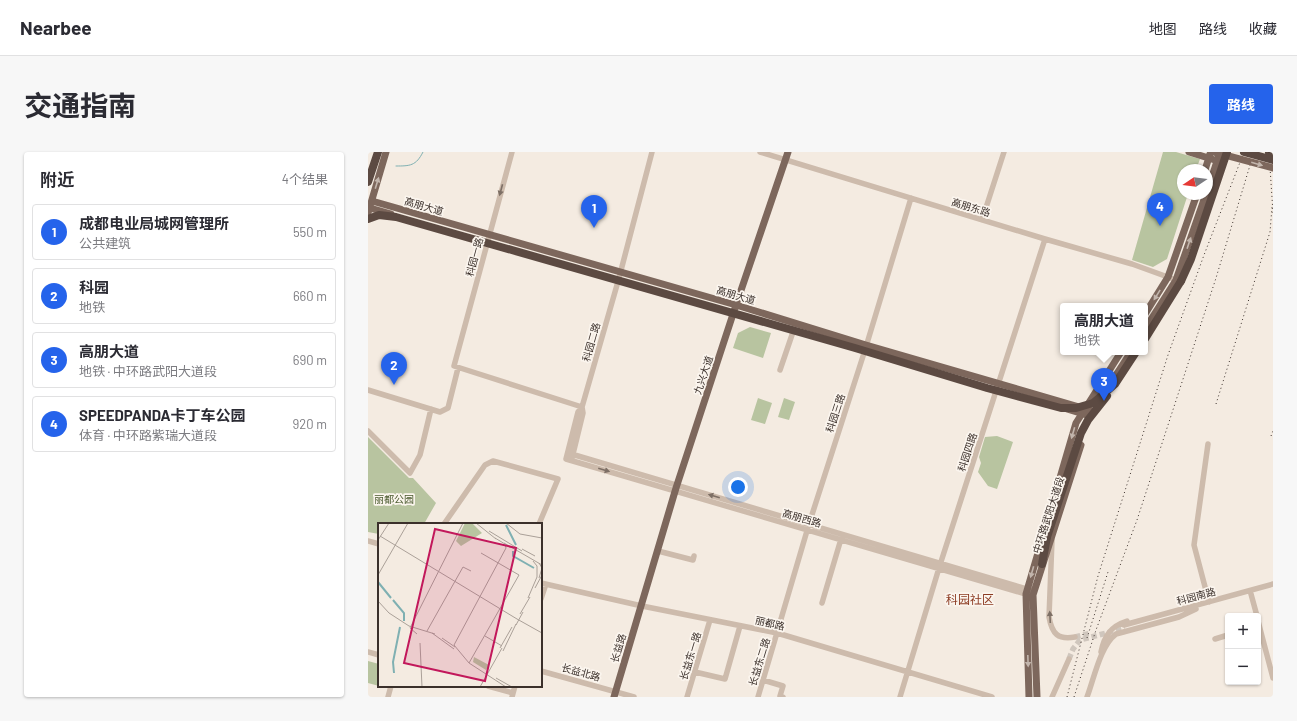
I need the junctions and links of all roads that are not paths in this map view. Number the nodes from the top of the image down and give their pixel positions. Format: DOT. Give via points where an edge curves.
graph roads {
  1 [pos="378,152"];
  2 [pos="386,152"];
  3 [pos="512,152"];
  4 [pos="652,152"];
  5 [pos="760,152"];
  6 [pos="1004,152"];
  7 [pos="1189,152"];
  8 [pos="1214,152"];
  9 [pos="1220,152"];
  10 [pos="1227,152"];
  11 [pos="1244,152"];
  12 [pos="1269,152"];
  13 [pos="1273,153"];
  14 [pos="1210,155"];
  15 [pos="787,156"];
  16 [pos="1273,160"];
  17 [pos="1218,161"];
  18 [pos="1273,168"];
  19 [pos="1213,176"];
  20 [pos="368,182"];
  21 [pos="911,198"];
  22 [pos="1195,200"];
  23 [pos="1205,200"];
  24 [pos="370,208"];
  25 [pos="368,219"];
  26 [pos="982,220"];
  27 [pos="488,238"];
  28 [pos="1045,239"];
  29 [pos="619,275"];
  30 [pos="1168,277"];
  31 [pos="1176,280"];
  32 [pos="735,308"];
  33 [pos="1148,309"];
  34 [pos="718,310"];
  35 [pos="1148,324"];
  36 [pos="794,329"];
  37 [pos="1148,334"];
  38 [pos="866,347"];
  39 [pos="1119,355"];
  40 [pos="1128,355"];
  41 [pos="1134,355"];
  42 [pos="456,367"];
  43 [pos="780,370"];
  44 [pos="1115,384"];
  45 [pos="998,387"];
  46 [pos="368,390"];
  47 [pos="582,407"];
  48 [pos="430,409"];
  49 [pos="1084,411"];
  50 [pos="1091,414"];
  51 [pos="368,431"];
  52 [pos="1208,444"];
  53 [pos="570,457"];
  54 [pos="676,488"];
  55 [pos="445,523"];
  56 [pos="539,523"];
  57 [pos="808,526"];
  58 [pos="1050,536"];
  59 [pos="841,539"];
  60 [pos="368,541"];
  61 [pos="378,544"];
  62 [pos="658,551"];
  63 [pos="694,556"];
  64 [pos="1042,564"];
  65 [pos="939,566"];
  66 [pos="543,583"];
  67 [pos="1273,584"];
  68 [pos="1273,587"];
  69 [pos="1030,592"];
  70 [pos="1251,594"];
  71 [pos="1209,602"];
  72 [pos="822,603"];
  73 [pos="642,606"];
  74 [pos="1195,608"];
  75 [pos="1256,613"];
  76 [pos="710,620"];
  77 [pos="740,626"];
  78 [pos="1125,626"];
  79 [pos="777,633"];
  80 [pos="1261,633"];
  81 [pos="1225,636"];
  82 [pos="1075,637"];
  83 [pos="1215,639"];
  84 [pos="368,652"];
  85 [pos="378,655"];
  86 [pos="1069,659"];
  87 [pos="1100,660"];
  88 [pos="542,671"];
  89 [pos="695,672"];
  90 [pos="907,672"];
  91 [pos="1273,678"];
  92 [pos="763,680"];
  93 [pos="391,687"];
  94 [pos="491,687"];
  95 [pos="614,694"];
  96 [pos="512,695"];
  97 [pos="388,697"];
  98 [pos="634,697"];
  99 [pos="687,697"];
  100 [pos="758,697"];
  101 [pos="783,697"];
  102 [pos="900,697"];
  103 [pos="992,697"];
  104 [pos="1029,697"];
  105 [pos="1037,697"];
  106 [pos="1052,697"];
  107 [pos="1087,697"];
  1 -- 20 [label="highway"];
  24 -- 2 [label="main road, one-way"];
  3 -- 27 [label="street, 科园一路, one-way"];
  4 -- 29 [label="street, 科园二路"];
  5 -- 15 [label="street, 高朋东路"];
  6 -- 26 [label="street"];
  7 -- 14 [label="main road"];
  8 -- 18 [label="main road, one-way, bridge"];
  9 -- 17 [label="main road"];
  10 -- 37 [label="highway, bridge" via="1191,260"];
  11 -- 16 [label="highway, bridge"];
  12 -- 13 [label="highway"];
  14 -- 17 [label="main road"];
  15 -- 21 [label="street, 高朋东路"];
  15 -- 32 [label="main road, 九兴大道"];
  17 -- 19 [label="main road"];
  21 -- 26 [label="street, 高朋东路"];
  21 -- 38 [label="street, 科园三路"];
  22 -- 30 [label="main road"];
  31 -- 23 [label="main road, one-way"];
  24 -- 27 [label="main road, 高朋大道"];
  25 -- 34 [label="highway, bridge" via="379,215 396,217"];
  26 -- 28 [label="street, 高朋东路"];
  27 -- 29 [label="main road, 高朋大道"];
  27 -- 42 [label="street, 科园一路"];
  28 -- 30 [label="street, 高朋东路"];
  28 -- 45 [label="street, 科园四路"];
  29 -- 32 [label="main road, 高朋大道"];
  29 -- 47 [label="street, 科园二路"];
  30 -- 31 [label="street, 高朋东路"];
  30 -- 33 [label="main road, one-way"];
  31 -- 35 [label="main road"];
  32 -- 36 [label="main road, 高朋大道"];
  32 -- 38 [label="main road, 高朋大道"];
  32 -- 54 [label="main road, 九兴大道"];
  34 -- 38 [label="highway, bridge" via="820,342"];
  34 -- 44 [label="highway, bridge" via="1061,408 1076,408 1093,403"];
  36 -- 38 [label="main road, 高朋大道"];
  36 -- 43 [label="street"];
  38 -- 45 [label="main road, 高朋大道"];
  38 -- 57 [label="street, 科园三路"];
  39 -- 49 [label="main road"];
  40 -- 50 [label="main road, 中环路武阳大道段"];
  41 -- 44 [label="highway, bridge"];
  42 -- 47 [label="street"];
  42 -- 48 [label="street, 科园一路" via="448,408 440,412"];
  44 -- 58 [label="highway, bridge" via="1081,433"];
  45 -- 49 [label="main road, 高朋大道"];
  45 -- 65 [label="street, 科园四路"];
  46 -- 48 [label="street"];
  47 -- 53 [label="street, 科园二路" via="583,413"];
  48 -- 51 [label="street" via="420,455 410,473"];
  49 -- 50 [label="main road, 高朋大道"];
  49 -- 69 [label="main road, one-way" via="1076,424"];
  50 -- 58 [label="main road, 中环路武阳大道段"];
  52 -- 71 [label="street" via="1194,546"];
  53 -- 54 [label="street, 高朋西路"];
  54 -- 57 [label="street, 高朋西路"];
  54 -- 62 [label="main road, 九兴大道"];
  55 -- 56 [label="street" via="485,465 493,461 558,479"];
  57 -- 59 [label="street, 高朋西路"];
  57 -- 65 [label="street, 高朋西路"];
  57 -- 79 [label="street, 科园三路"];
  58 -- 64 [label="highway"];
  82 -- 58 [label="street, one-way" via="1062,637 1053,631 1050,625"];
  59 -- 65 [label="street, 高朋西路"];
  59 -- 72 [label="street"];
  60 -- 61 [label="street"];
  62 -- 63 [label="street" via="693,560"];
  62 -- 73 [label="main road, 九兴大道"];
  64 -- 69 [label="main road, 中环路武阳大道段"];
  65 -- 69 [label="street, 高朋西路"];
  65 -- 90 [label="street, 科园四路"];
  66 -- 73 [label="street, 丽都路"];
  67 -- 71 [label="street, 科园南路"];
  68 -- 70 [label="street, 科园南路"];
  69 -- 104 [label="main road, 中环路武阳大道段, one-way"];
  69 -- 105 [label="main road, 中环路武阳大道段"];
  70 -- 74 [label="street, 科园南路"];
  70 -- 75 [label="street"];
  71 -- 74 [label="street, 科园南路"];
  73 -- 76 [label="street, 丽都路"];
  73 -- 95 [label="main road, 长益路"];
  74 -- 78 [label="street, 科园南路"];
  76 -- 77 [label="street, 丽都路"];
  76 -- 89 [label="street, 长益东一路"];
  77 -- 79 [label="street, 丽都路"];
  77 -- 89 [label="street" via="725,679"];
  78 -- 87 [label="street" via="1110,639"];
  78 -- 87 [label="street" via="1112,629 1105,637"];
  79 -- 90 [label="street, 丽都路"];
  79 -- 92 [label="street, 长益东二路"];
  80 -- 91 [label="street"];
  81 -- 83 [label="street"];
  84 -- 85 [label="street"];
  86 -- 106 [label="street"];
  87 -- 107 [label="street"];
  88 -- 95 [label="street, 长益北路"];
  89 -- 99 [label="street, 长益东一路"];
  90 -- 102 [label="street, 科园四路"];
  90 -- 103 [label="street, 丽都路"];
  92 -- 100 [label="street, 长益东二路"];
  92 -- 101 [label="street" via="783,686 780,696"];
  93 -- 97 [label="street"];
  94 -- 96 [label="street"];
  95 -- 98 [label="street, 长益北路"];
}
